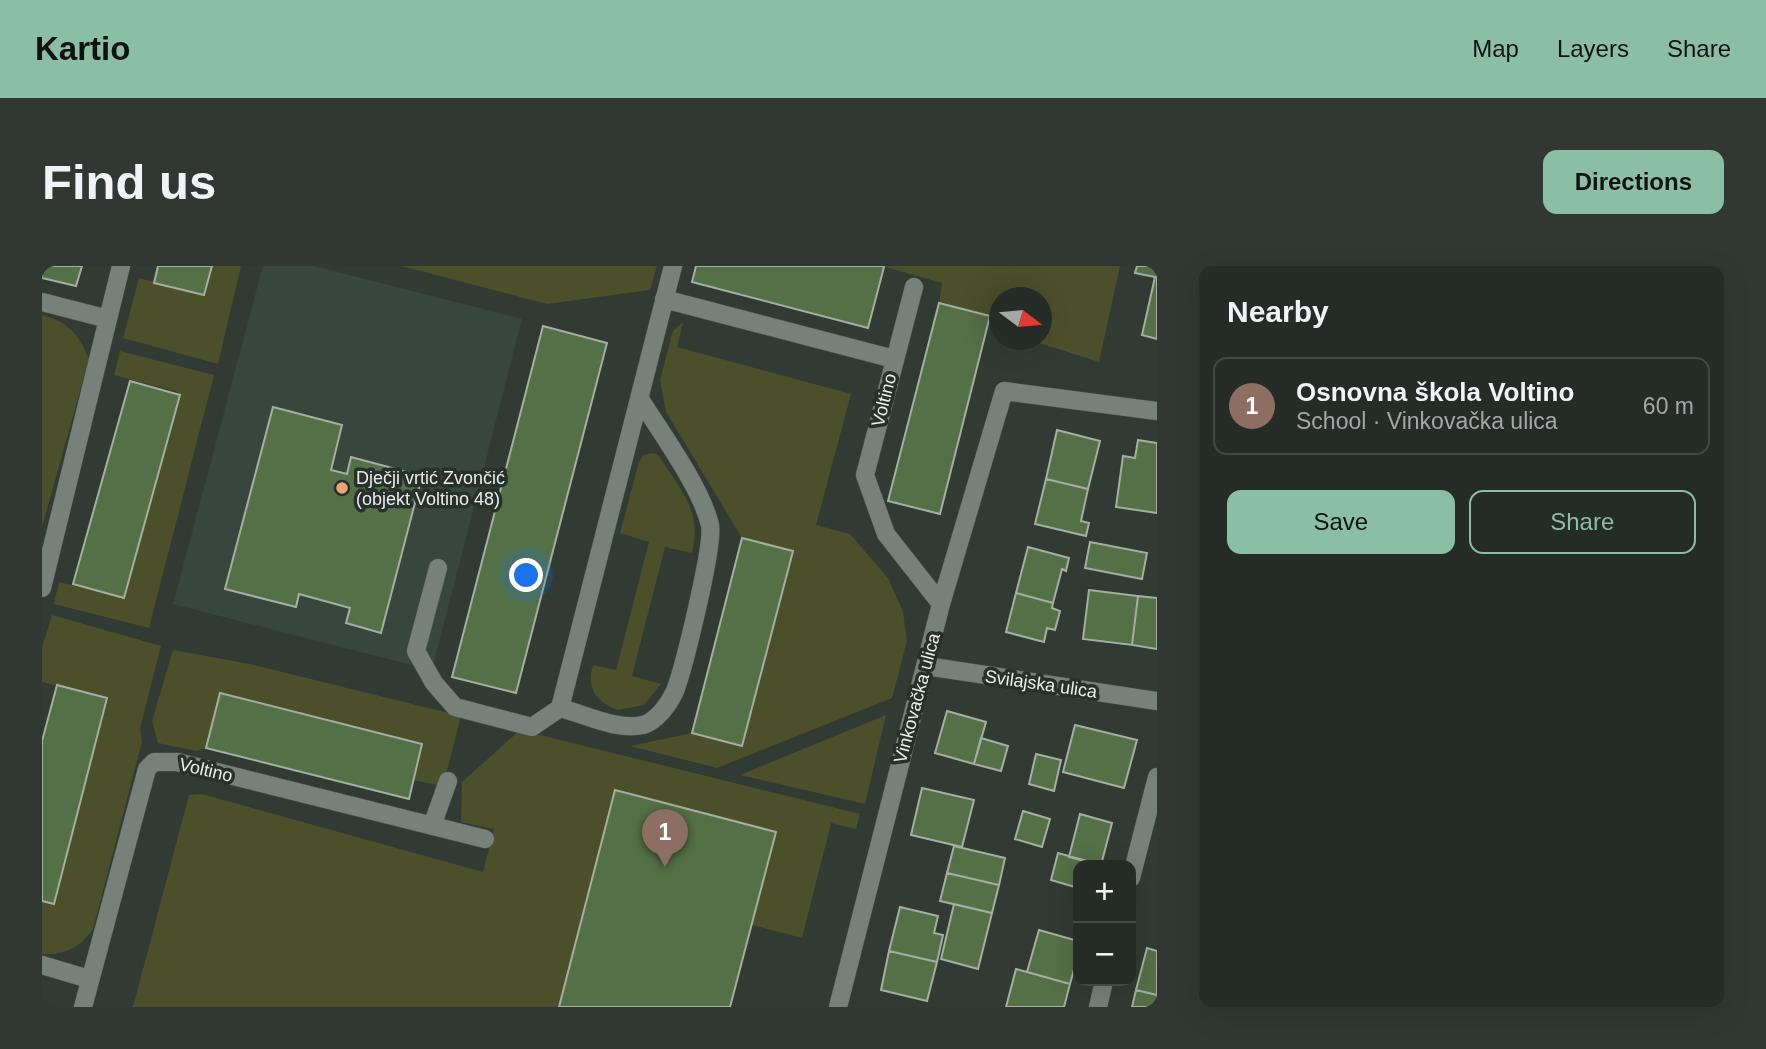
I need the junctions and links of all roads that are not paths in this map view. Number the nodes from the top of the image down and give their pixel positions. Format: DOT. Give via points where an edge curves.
graph roads {
  1 [pos="121,266"];
  2 [pos="673,266"];
  3 [pos="914,286"];
  4 [pos="664,299"];
  5 [pos="42,302"];
  6 [pos="108,319"];
  7 [pos="894,359"];
  8 [pos="640,399"];
  9 [pos="1157,411"];
  10 [pos="438,568"];
  11 [pos="42,588"];
  12 [pos="941,604"];
  13 [pos="926,666"];
  14 [pos="1157,701"];
  15 [pos="560,708"];
  16 [pos="1157,776"];
  17 [pos="448,781"];
  18 [pos="432,826"];
  19 [pos="485,839"];
  20 [pos="1136,860"];
  21 [pos="42,965"];
  22 [pos="89,979"];
  23 [pos="1103,986"];
  24 [pos="83,1007"];
  25 [pos="838,1007"];
  26 [pos="1098,1007"];
  1 -- 6 [label="street"];
  2 -- 4 [label="street"];
  3 -- 7 [label="street"];
  4 -- 7 [label="street, Voltino"];
  4 -- 8 [label="street"];
  5 -- 6 [label="street"];
  6 -- 11 [label="street"];
  7 -- 12 [label="street, Voltino" via="865,475 886,534"];
  8 -- 15 [label="street"];
  8 -- 15 [label="street" via="688,477 710,524 711,540 695,612 674,691 661,714 644,724 623,725"];
  9 -- 12 [label="street, Vinkovačka ulica" via="1004,391"];
  10 -- 15 [label="street" via="415,651 455,708 533,727"];
  12 -- 13 [label="street, Vinkovačka ulica"];
  13 -- 14 [label="street, Svilajska ulica"];
  13 -- 25 [label="street, Vinkovačka ulica"];
  16 -- 20 [label="street"];
  17 -- 18 [label="street"];
  18 -- 19 [label="street, Voltino"];
  18 -- 22 [label="street, Voltino" via="177,762 153,762 147,769"];
  21 -- 22 [label="street"];
  22 -- 24 [label="street"];
  23 -- 26 [label="street"];
}
